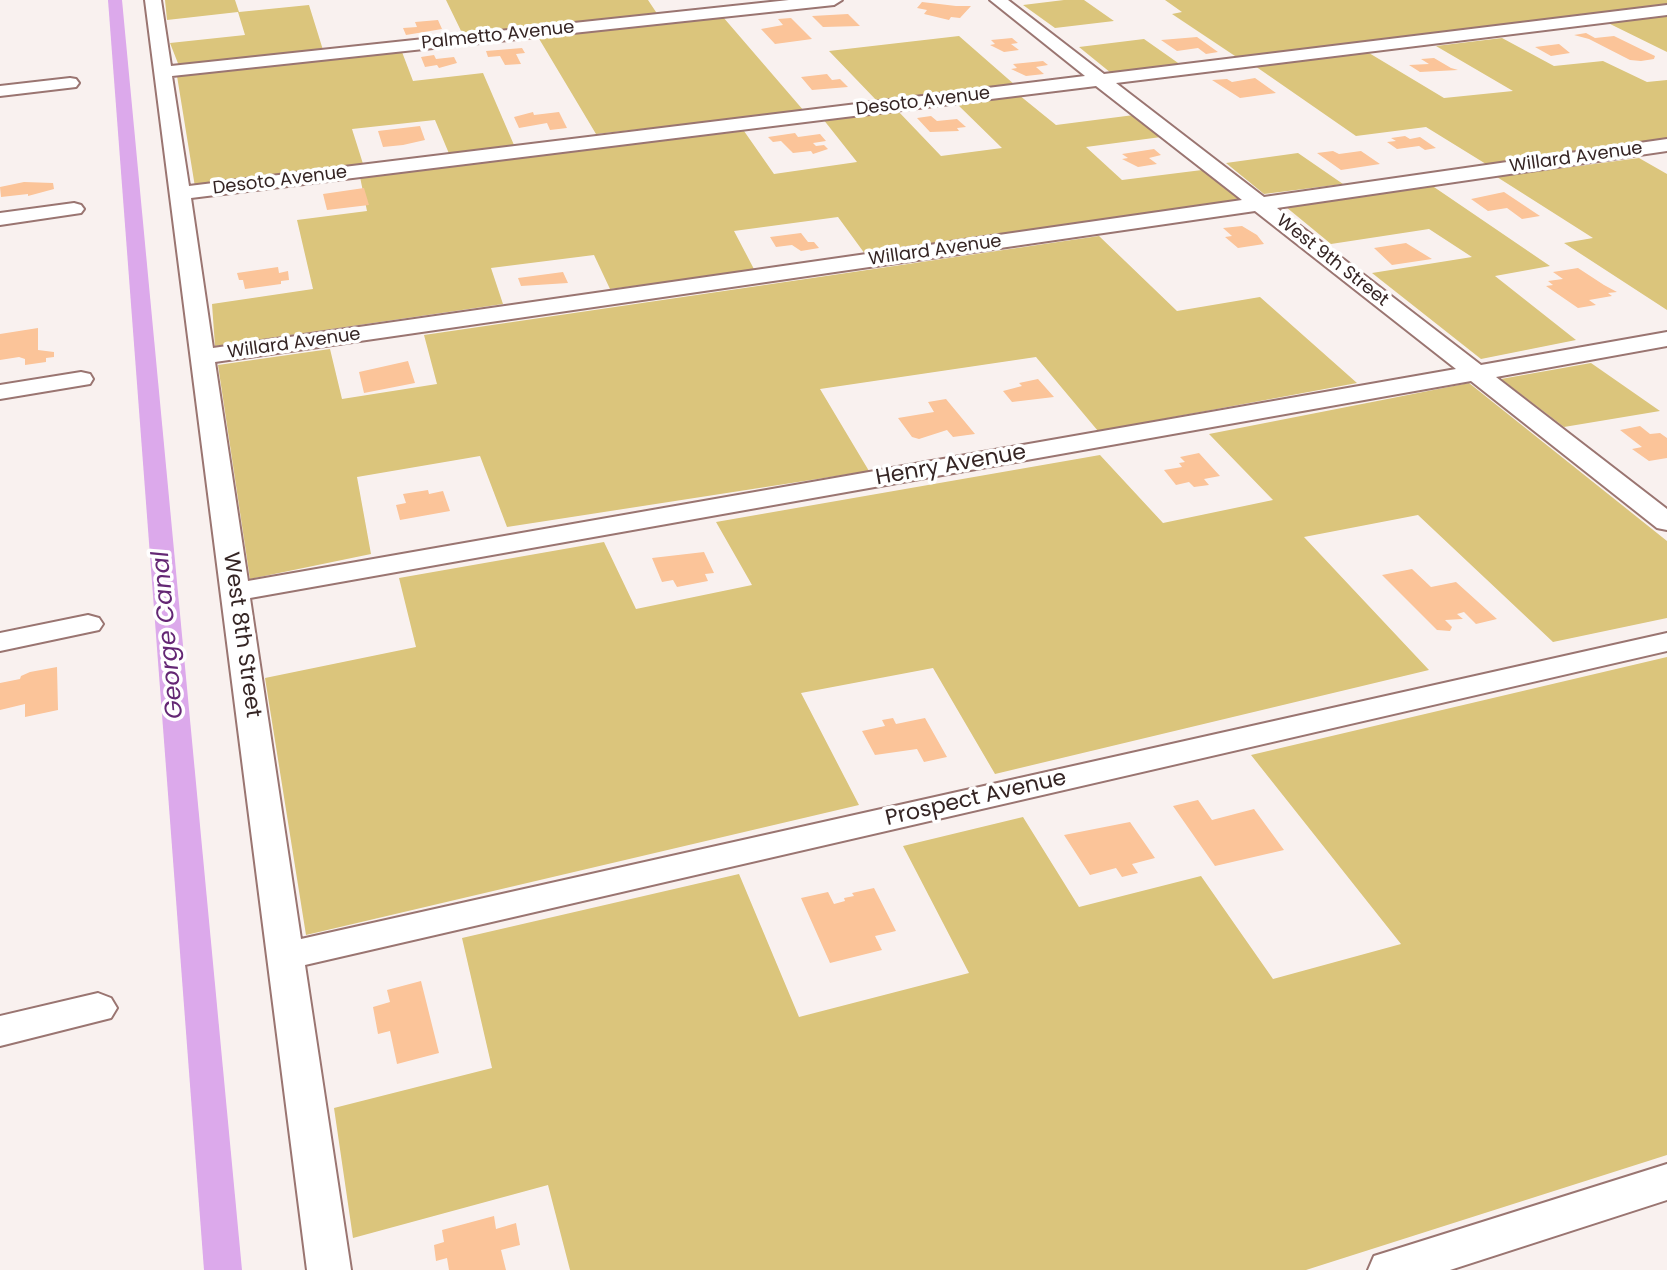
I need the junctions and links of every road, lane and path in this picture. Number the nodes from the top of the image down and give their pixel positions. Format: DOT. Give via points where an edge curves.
graph roads {
  1 [pos="153,0"];
  2 [pos="834,0"];
  3 [pos="998,0"];
  4 [pos="1667,10"];
  5 [pos="163,72"];
  6 [pos="1101,80"];
  7 [pos="70,83"];
  8 [pos="0,91"];
  9 [pos="1667,145"];
  10 [pos="180,193"];
  11 [pos="1258,204"];
  12 [pos="74,209"];
  13 [pos="0,219"];
  14 [pos="1667,339"];
  15 [pos="203,357"];
  16 [pos="1476,373"];
  17 [pos="81,379"];
  18 [pos="0,392"];
  19 [pos="1667,522"];
  20 [pos="236,592"];
  21 [pos="88,624"];
  22 [pos="0,642"];
  23 [pos="1667,642"];
  24 [pos="285,956"];
  25 [pos="98,1008"];
  26 [pos="0,1031"];
  27 [pos="1667,1182"];
  28 [pos="329,1270"];
  29 [pos="1390,1270"];
  1 -- 5 [label="street, West 8th Street"];
  2 -- 5 [label="street, Palmetto Avenue"];
  3 -- 6 [label="street, West 9th Street"];
  4 -- 6 [label="street, Desoto Avenue"];
  5 -- 10 [label="street, West 8th Street"];
  6 -- 10 [label="street, Desoto Avenue"];
  6 -- 11 [label="street, West 9th Street"];
  7 -- 8 [label="street"];
  9 -- 11 [label="street, Willard Avenue"];
  10 -- 15 [label="street, West 8th Street"];
  11 -- 15 [label="street, Willard Avenue"];
  11 -- 16 [label="street, West 9th Street"];
  12 -- 13 [label="street"];
  14 -- 16 [label="street, Henry Avenue"];
  15 -- 20 [label="street, West 8th Street"];
  16 -- 19 [label="street, West 9th Street"];
  16 -- 20 [label="street, Henry Avenue"];
  17 -- 18 [label="street"];
  20 -- 24 [label="street, West 8th Street"];
  21 -- 22 [label="street"];
  23 -- 24 [label="street, Prospect Avenue"];
  24 -- 28 [label="street, West 8th Street"];
  25 -- 26 [label="street"];
  27 -- 29 [label="street"];
}
